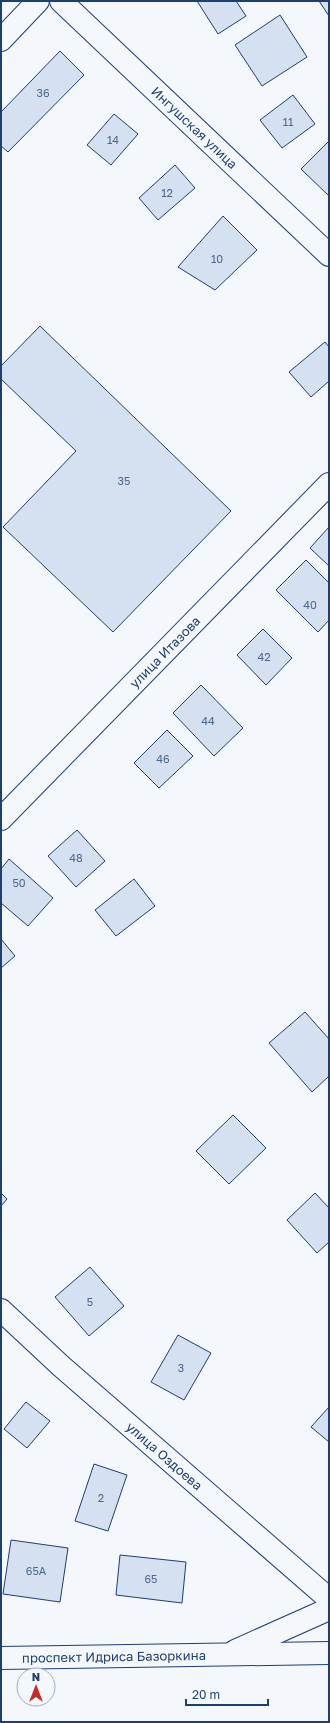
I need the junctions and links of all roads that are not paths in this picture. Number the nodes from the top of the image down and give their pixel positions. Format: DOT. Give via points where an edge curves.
graph roads {
  1 [pos="38,1"];
  2 [pos="61,1"];
  3 [pos="1,40"];
  4 [pos="329,255"];
  5 [pos="329,484"];
  6 [pos="1,819"];
  7 [pos="1,1310"];
  8 [pos="329,1599"];
  9 [pos="329,1609"];
  10 [pos="329,1653"];
  11 [pos="227,1655"];
  12 [pos="1,1658"];
  1 -- 3 [label="street"];
  2 -- 4 [label="street, Ингушская улица"];
  5 -- 6 [label="street, улица Итазова"];
  7 -- 8 [label="street, улица Оздоева" via="61,1366"];
  9 -- 11 [label="street, проспект Идриса Базоркина"];
  10 -- 11 [label="street, проспект Идриса Базоркина"];
  11 -- 12 [label="street, проспект Идриса Базоркина"];
}
